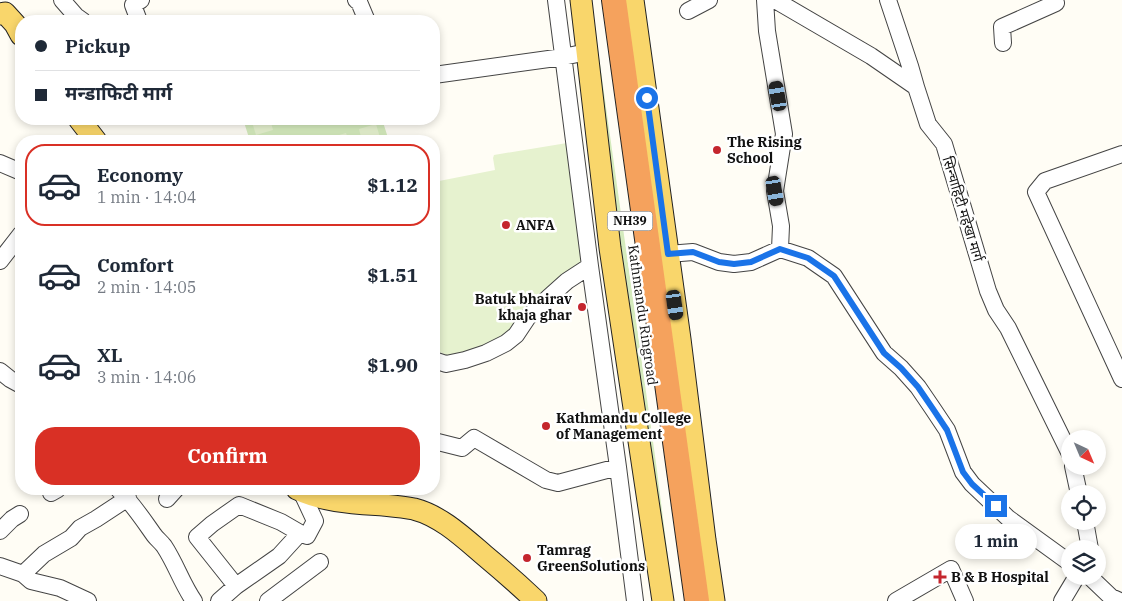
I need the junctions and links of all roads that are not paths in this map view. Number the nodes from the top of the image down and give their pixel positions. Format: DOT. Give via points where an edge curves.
graph roads {
  1 [pos="62,0"];
  2 [pos="141,0"];
  3 [pos="556,0"];
  4 [pos="581,0"];
  5 [pos="600,0"];
  6 [pos="614,0"];
  7 [pos="633,0"];
  8 [pos="709,0"];
  9 [pos="765,0"];
  10 [pos="775,0"];
  11 [pos="888,0"];
  12 [pos="359,1"];
  13 [pos="1060,1"];
  14 [pos="688,11"];
  15 [pos="0,14"];
  16 [pos="75,15"];
  17 [pos="137,15"];
  18 [pos="365,15"];
  19 [pos="15,24"];
  20 [pos="1003,43"];
  21 [pos="587,52"];
  22 [pos="563,57"];
  23 [pos="440,74"];
  24 [pos="916,87"];
  25 [pos="1122,154"];
  26 [pos="0,163"];
  27 [pos="15,169"];
  28 [pos="15,242"];
  29 [pos="780,249"];
  30 [pos="668,254"];
  31 [pos="0,261"];
  32 [pos="590,266"];
  33 [pos="440,362"];
  34 [pos="0,371"];
  35 [pos="1122,378"];
  36 [pos="15,382"];
  37 [pos="1061,436"];
  38 [pos="440,442"];
  39 [pos="668,442"];
  40 [pos="618,467"];
  41 [pos="122,495"];
  42 [pos="124,495"];
  43 [pos="302,495"];
  44 [pos="312,495"];
  45 [pos="20,514"];
  46 [pos="0,531"];
  47 [pos="300,533"];
  48 [pos="1061,556"];
  49 [pos="320,562"];
  50 [pos="0,566"];
  51 [pos="22,574"];
  52 [pos="1072,585"];
  53 [pos="1099,585"];
  54 [pos="236,586"];
  55 [pos="88,601"];
  56 [pos="194,601"];
  57 [pos="219,601"];
  58 [pos="268,601"];
  59 [pos="536,601"];
  60 [pos="635,601"];
  61 [pos="663,601"];
  62 [pos="682,601"];
  63 [pos="697,601"];
  64 [pos="714,601"];
  65 [pos="896,601"];
  66 [pos="965,601"];
  67 [pos="1062,601"];
  68 [pos="1120,601"];
  1 -- 16 [label="street"];
  2 -- 17 [label="street" via="133,5"];
  3 -- 22 [label="street"];
  4 -- 21 [label="main road"];
  5 -- 39 [label="highway, Kathmandu Ringroad / NH39"];
  6 -- 39 [label="highway, Kathmandu Ringroad / NH39"];
  7 -- 30 [label="main road"];
  8 -- 14 [label="street"];
  9 -- 29 [label="street" via="784,134 775,191 781,226"];
  10 -- 24 [label="street" via="871,56"];
  11 -- 24 [label="street, सिन्चाहिटी महेखा मार्ग"];
  12 -- 18 [label="street"];
  13 -- 20 [label="street" via="1002,27"];
  15 -- 19 [label="main road" via="4,13"];
  21 -- 22 [label="street"];
  21 -- 61 [label="main road" via="610,248"];
  22 -- 23 [label="street"];
  22 -- 32 [label="street"];
  24 -- 37 [label="street, सिन्चाहिटी महेखा मार्ग" via="928,124 944,144 988,291"];
  25 -- 35 [label="street" via="1045,181 1036,192"];
  26 -- 27 [label="street"];
  28 -- 31 [label="street"];
  29 -- 30 [label="street" via="751,262 734,264 693,252"];
  29 -- 48 [label="street" via="808,258 834,276 884,353 918,387 947,430 963,472 972,484 1008,518"];
  30 -- 64 [label="main road"];
  32 -- 33 [label="street" via="548,298 506,343 465,360"];
  32 -- 40 [label="street"];
  34 -- 36 [label="street"];
  38 -- 40 [label="street" via="462,448 474,438 546,480 558,483"];
  39 -- 62 [label="highway, Kathmandu Ringroad / NH39"];
  39 -- 63 [label="highway, Kathmandu Ringroad / NH39"];
  40 -- 60 [label="street"];
  41 -- 51 [label="street" via="96,519 44,554"];
  42 -- 56 [label="street" via="164,545"];
  43 -- 47 [label="street" via="315,521 307,536"];
  44 -- 59 [label="main road" via="330,500 414,509 442,521"];
  45 -- 46 [label="street"];
  47 -- 54 [label="street" via="278,556"];
  47 -- 54 [label="street" via="239,505 212,524 197,537"];
  49 -- 58 [label="street"];
  50 -- 51 [label="street"];
  51 -- 55 [label="street" via="31,581 60,588"];
  52 -- 67 [label="street"];
  53 -- 68 [label="street"];
  54 -- 57 [label="street"];
  65 -- 66 [label="street" via="951,569"];
}
